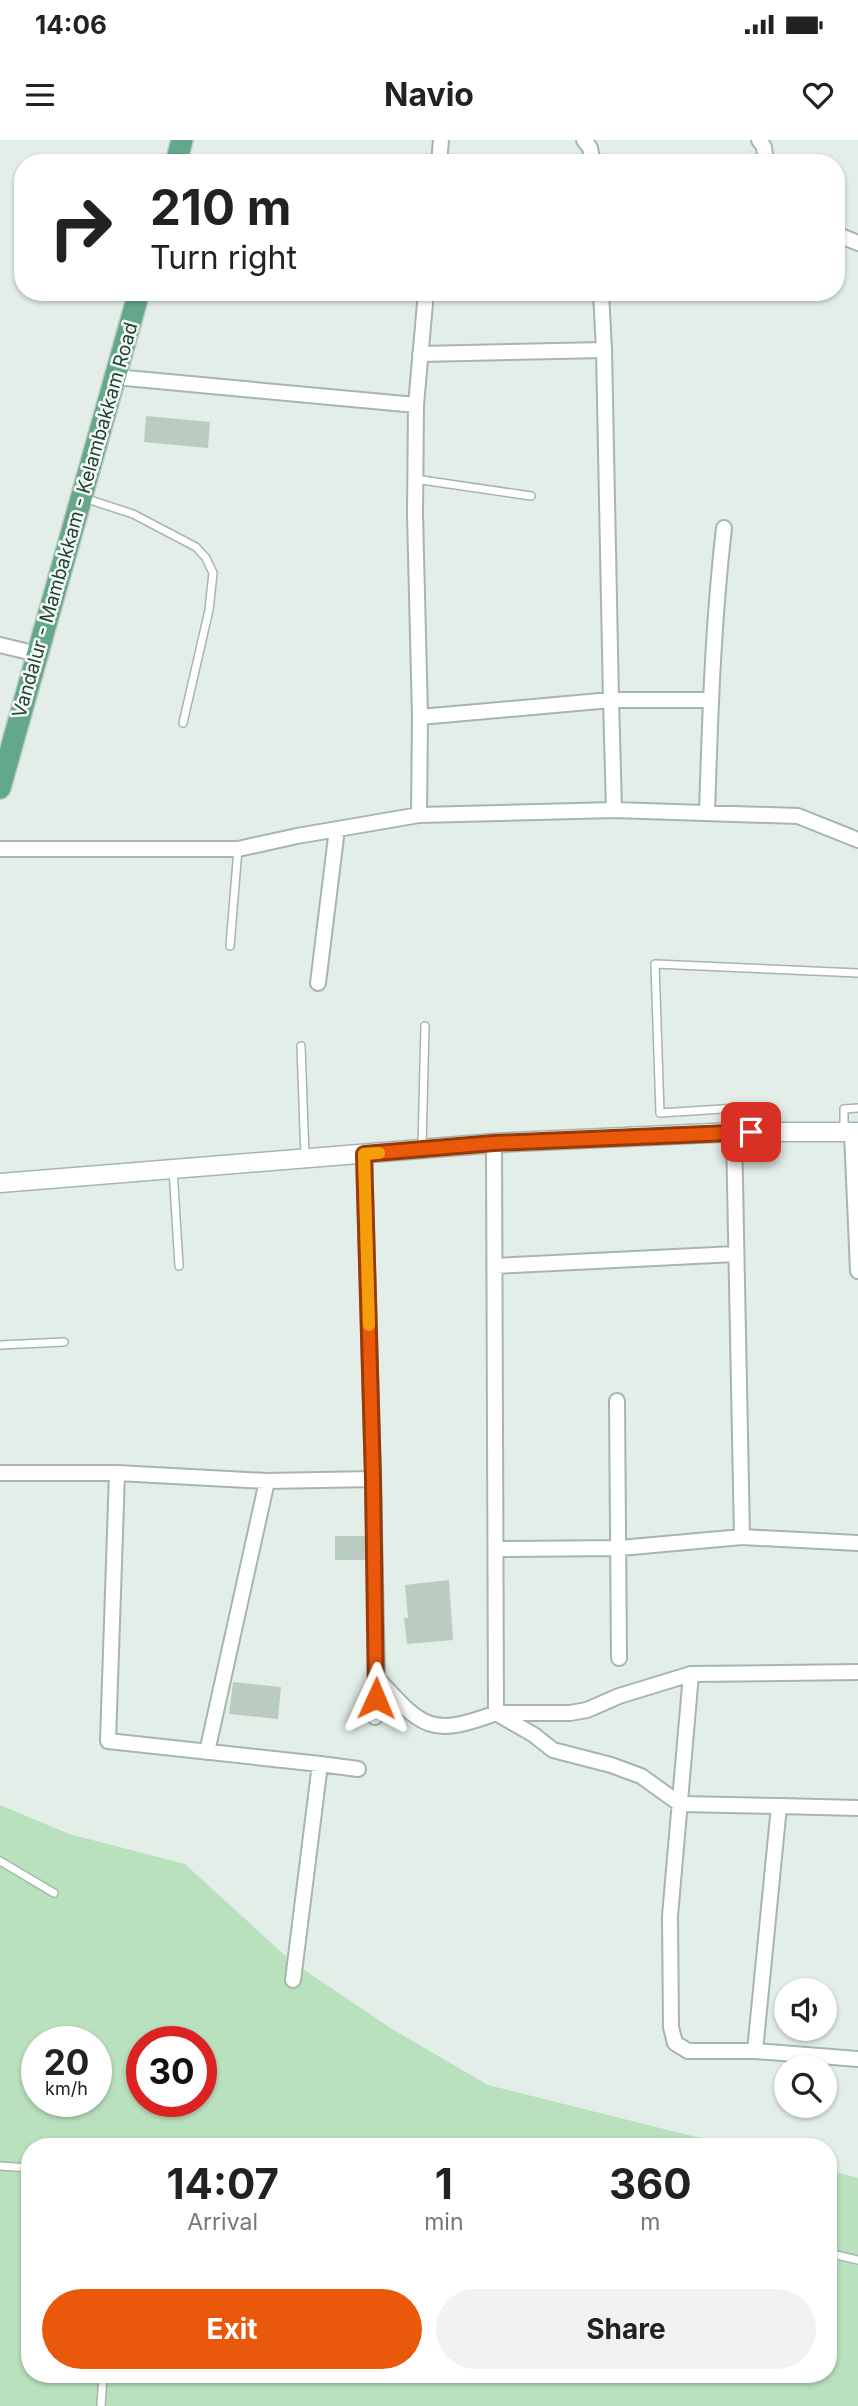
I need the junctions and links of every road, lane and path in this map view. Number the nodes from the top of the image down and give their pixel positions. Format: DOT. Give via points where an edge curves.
graph roads {
  1 [pos="122,301"];
  2 [pos="136,301"];
  3 [pos="425,301"];
  4 [pos="601,301"];
  5 [pos="604,350"];
  6 [pos="420,354"];
  7 [pos="115,377"];
  8 [pos="416,405"];
  9 [pos="415,479"];
  10 [pos="531,496"];
  11 [pos="82,497"];
  12 [pos="724,528"];
  13 [pos="0,646"];
  14 [pos="25,651"];
  15 [pos="611,700"];
  16 [pos="710,700"];
  17 [pos="420,718"];
  18 [pos="183,723"];
  19 [pos="0,734"];
  20 [pos="0,788"];
  21 [pos="614,810"];
  22 [pos="707,813"];
  23 [pos="419,816"];
  24 [pos="337,829"];
  25 [pos="858,840"];
  26 [pos="0,849"];
  27 [pos="238,849"];
  28 [pos="230,946"];
  29 [pos="858,973"];
  30 [pos="318,983"];
  31 [pos="425,1026"];
  32 [pos="300,1046"];
  33 [pos="858,1108"];
  34 [pos="742,1132"];
  35 [pos="851,1132"];
  36 [pos="494,1143"];
  37 [pos="422,1149"];
  38 [pos="364,1154"];
  39 [pos="306,1158"];
  40 [pos="173,1169"];
  41 [pos="0,1183"];
  42 [pos="735,1254"];
  43 [pos="179,1266"];
  44 [pos="495,1266"];
  45 [pos="858,1271"];
  46 [pos="64,1342"];
  47 [pos="0,1345"];
  48 [pos="617,1401"];
  49 [pos="0,1473"];
  50 [pos="117,1473"];
  51 [pos="373,1479"];
  52 [pos="267,1481"];
  53 [pos="742,1538"];
  54 [pos="858,1543"];
  55 [pos="620,1548"];
  56 [pos="497,1549"];
  57 [pos="619,1658"];
  58 [pos="858,1672"];
  59 [pos="691,1674"];
  60 [pos="377,1678"];
  61 [pos="496,1713"];
  62 [pos="375,1717"];
  63 [pos="207,1752"];
  64 [pos="320,1764"];
  65 [pos="358,1769"];
  66 [pos="680,1804"];
  67 [pos="779,1806"];
  68 [pos="858,1808"];
  69 [pos="0,1861"];
  70 [pos="54,1893"];
  71 [pos="293,1980"];
  72 [pos="755,2051"];
  73 [pos="858,2059"];
  74 [pos="0,2166"];
  75 [pos="21,2167"];
  76 [pos="837,2255"];
  77 [pos="858,2260"];
  78 [pos="102,2383"];
  79 [pos="101,2406"];
  1 -- 14 [label="main road, Vandalur - Mambakkam - Kelambakkam Road"];
  2 -- 7 [label="main road, Vandalur - Mambakkam - Kelambakkam Road"];
  3 -- 6 [label="street"];
  4 -- 5 [label="street"];
  5 -- 6 [label="street"];
  5 -- 15 [label="street"];
  6 -- 8 [label="street"];
  7 -- 8 [label="street"];
  7 -- 11 [label="main road, Vandalur - Mambakkam - Kelambakkam Road"];
  8 -- 9 [label="street"];
  9 -- 10 [label="lane"];
  9 -- 17 [label="street"];
  11 -- 18 [label="lane" via="133,514 196,547 210,566 209,610"];
  11 -- 20 [label="main road, Vandalur - Mambakkam - Kelambakkam Road"];
  12 -- 16 [label="street"];
  13 -- 14 [label="street"];
  14 -- 19 [label="main road, Vandalur - Mambakkam - Kelambakkam Road"];
  15 -- 16 [label="street"];
  15 -- 17 [label="street"];
  15 -- 21 [label="street"];
  16 -- 22 [label="street"];
  17 -- 23 [label="street"];
  21 -- 22 [label="street"];
  21 -- 23 [label="street"];
  22 -- 25 [label="street" via="798,816"];
  23 -- 24 [label="street"];
  24 -- 27 [label="street"];
  24 -- 30 [label="street"];
  26 -- 27 [label="street"];
  27 -- 28 [label="lane"];
  29 -- 34 [label="lane" via="655,964 660,1113 753,1107"];
  31 -- 37 [label="lane"];
  32 -- 39 [label="lane"];
  33 -- 35 [label="lane" via="845,1109"];
  34 -- 35 [label="street"];
  34 -- 36 [label="street"];
  34 -- 42 [label="street"];
  35 -- 45 [label="street"];
  36 -- 37 [label="street"];
  36 -- 44 [label="street"];
  37 -- 38 [label="street"];
  38 -- 39 [label="street"];
  38 -- 51 [label="street"];
  39 -- 40 [label="street"];
  40 -- 41 [label="street"];
  40 -- 43 [label="lane"];
  42 -- 44 [label="street"];
  42 -- 53 [label="street"];
  44 -- 56 [label="street"];
  46 -- 47 [label="lane"];
  48 -- 55 [label="street"];
  49 -- 50 [label="street"];
  50 -- 52 [label="street"];
  50 -- 63 [label="street" via="108,1741"];
  51 -- 52 [label="street"];
  51 -- 60 [label="street"];
  52 -- 63 [label="street"];
  53 -- 54 [label="street"];
  53 -- 55 [label="street"];
  55 -- 56 [label="street"];
  55 -- 57 [label="street"];
  56 -- 61 [label="street"];
  58 -- 59 [label="street"];
  59 -- 61 [label="street" via="587,1710"];
  59 -- 66 [label="street"];
  60 -- 61 [label="street" via="417,1719 432,1725 454,1726"];
  60 -- 62 [label="street"];
  61 -- 66 [label="street" via="553,1750 641,1776"];
  63 -- 64 [label="street"];
  64 -- 65 [label="street"];
  64 -- 71 [label="street"];
  66 -- 67 [label="street"];
  66 -- 72 [label="street" via="670,1916 673,2038 688,2052"];
  67 -- 68 [label="street"];
  67 -- 72 [label="street"];
  69 -- 70 [label="lane"];
  72 -- 73 [label="street"];
  74 -- 75 [label="lane"];
  76 -- 77 [label="lane"];
  78 -- 79 [label="lane"];
}
